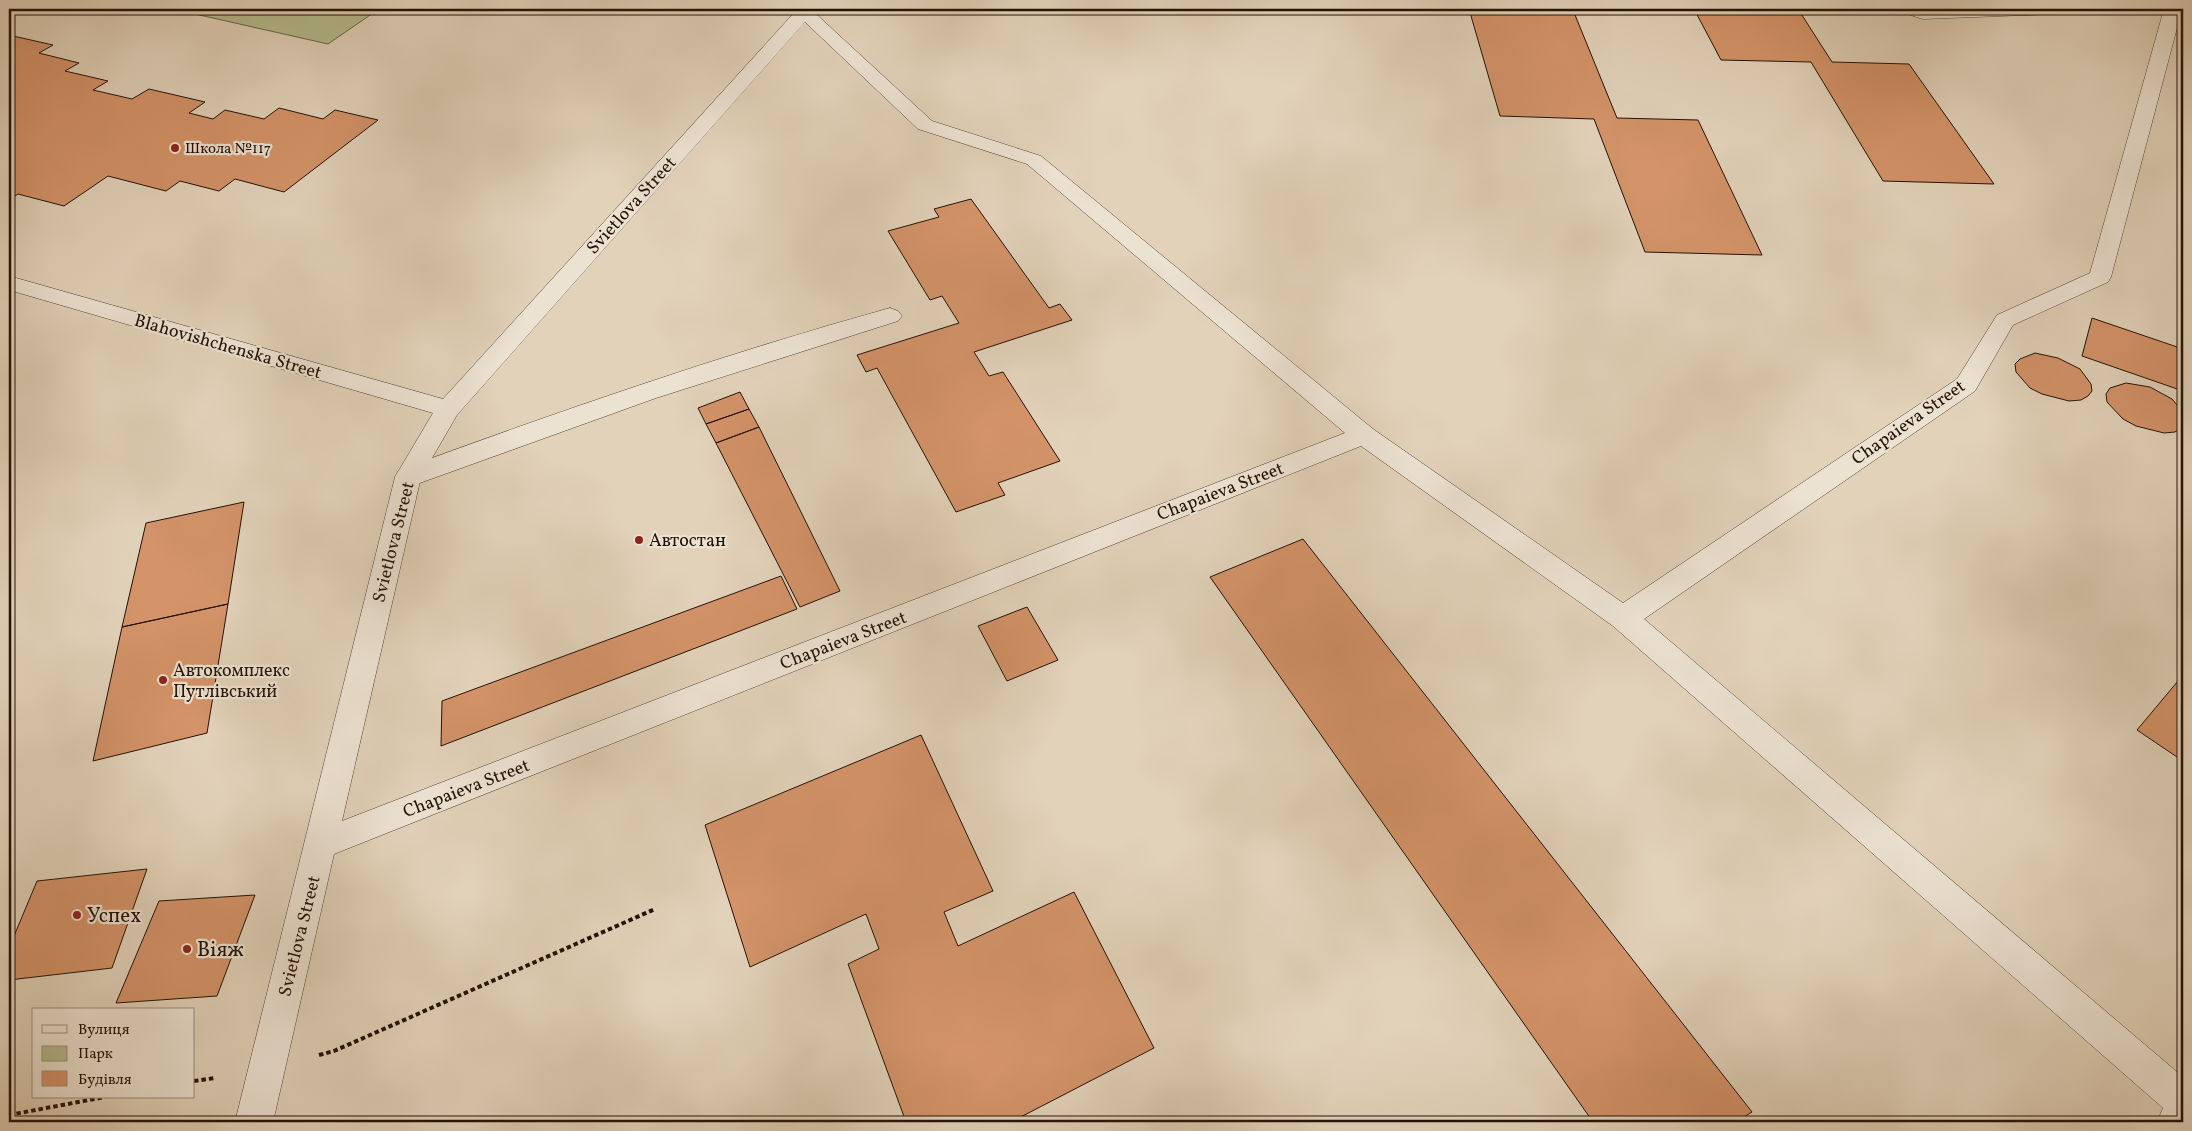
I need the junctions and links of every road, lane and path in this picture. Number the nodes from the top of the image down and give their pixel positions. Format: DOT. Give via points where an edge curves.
graph roads {
  1 [pos="1910,9"];
  2 [pos="2052,9"];
  3 [pos="2173,9"];
  4 [pos="803,10"];
  5 [pos="9,283"];
  6 [pos="890,316"];
  7 [pos="448,409"];
  8 [pos="1364,435"];
  9 [pos="408,477"];
  10 [pos="1622,618"];
  11 [pos="321,844"];
  12 [pos="655,909"];
  13 [pos="267,1068"];
  14 [pos="195,1081"];
  15 [pos="100,1098"];
  16 [pos="2183,1101"];
  17 [pos="9,1115"];
  18 [pos="2183,1116"];
  19 [pos="254,1122"];
  20 [pos="2176,1122"];
  1 -- 2 [label="street" via="1923,14"];
  3 -- 10 [label="street, Chapaieva Street" via="2100,277 2005,320 1966,385"];
  4 -- 7 [label="street, Svietlova Street"];
  4 -- 8 [label="street" via="925,125 1034,160"];
  5 -- 7 [label="street, Blahovishchenska Street"];
  6 -- 9 [label="street" via="702,373"];
  7 -- 9 [label="street, Svietlova Street"];
  8 -- 10 [label="street"];
  8 -- 11 [label="street, Chapaieva Street"];
  9 -- 11 [label="street, Svietlova Street"];
  10 -- 16 [label="street"];
  11 -- 13 [label="street, Svietlova Street"];
  12 -- 13 [label="path" via="334,1051"];
  13 -- 14 [label="path"];
  13 -- 19 [label="street, Svietlova Street"];
  15 -- 17 [label="path"];
  18 -- 20 [label="street"];
}
